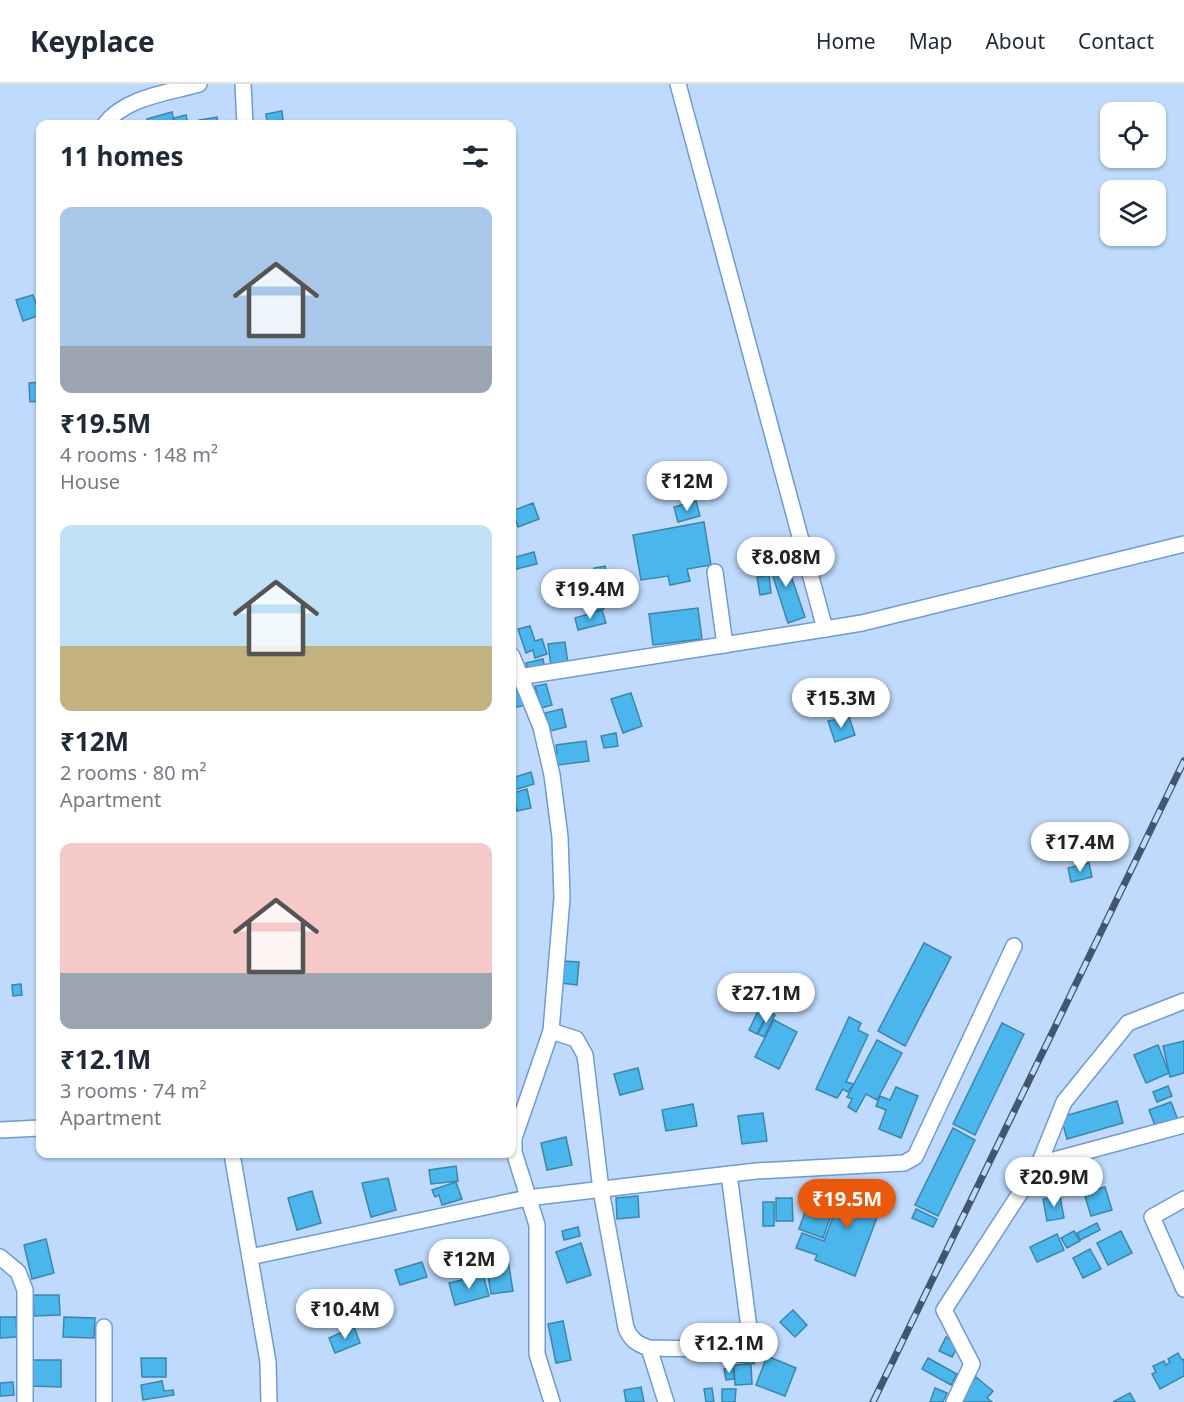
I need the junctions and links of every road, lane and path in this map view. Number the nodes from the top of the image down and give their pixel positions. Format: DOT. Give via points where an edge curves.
graph roads {
  1 [pos="199,84"];
  2 [pos="243,84"];
  3 [pos="678,84"];
  4 [pos="109,120"];
  5 [pos="245,120"];
  6 [pos="1184,544"];
  7 [pos="715,572"];
  8 [pos="825,629"];
  9 [pos="725,645"];
  10 [pos="516,677"];
  11 [pos="516,678"];
  12 [pos="1014,946"];
  13 [pos="1184,1001"];
  14 [pos="551,1031"];
  15 [pos="1184,1125"];
  16 [pos="36,1128"];
  17 [pos="0,1130"];
  18 [pos="516,1132"];
  19 [pos="233,1158"];
  20 [pos="516,1158"];
  21 [pos="1039,1164"];
  22 [pos="729,1174"];
  23 [pos="601,1190"];
  24 [pos="527,1198"];
  25 [pos="1184,1199"];
  26 [pos="0,1257"];
  27 [pos="250,1257"];
  28 [pos="1184,1289"];
  29 [pos="104,1327"];
  30 [pos="649,1348"];
  31 [pos="25,1402"];
  32 [pos="104,1402"];
  33 [pos="269,1402"];
  34 [pos="552,1402"];
  35 [pos="666,1402"];
  36 [pos="954,1402"];
  1 -- 4 [label="street" via="124,107"];
  2 -- 5 [label="street"];
  3 -- 8 [label="street"];
  6 -- 8 [label="street" via="881,619"];
  7 -- 9 [label="street"];
  8 -- 9 [label="street"];
  9 -- 10 [label="street"];
  11 -- 14 [label="street" via="530,696 541,727 560,837 562,898"];
  12 -- 22 [label="street" via="915,1157 898,1164"];
  13 -- 21 [label="street" via="1128,1023 1064,1102"];
  14 -- 18 [label="street"];
  14 -- 23 [label="street" via="576,1039 585,1055"];
  15 -- 21 [label="street"];
  16 -- 17 [label="street"];
  19 -- 27 [label="street"];
  20 -- 24 [label="street"];
  21 -- 36 [label="street" via="944,1310 972,1364"];
  22 -- 23 [label="street"];
  22 -- 30 [label="street" via="749,1328 745,1337 726,1346"];
  23 -- 24 [label="street"];
  23 -- 30 [label="street" via="626,1328 630,1338"];
  24 -- 27 [label="street"];
  24 -- 34 [label="street" via="537,1225 537,1354"];
  25 -- 28 [label="street" via="1152,1217"];
  26 -- 31 [label="street" via="18,1272 26,1290"];
  27 -- 33 [label="street" via="268,1362"];
  29 -- 32 [label="street"];
  30 -- 35 [label="street"];
}
